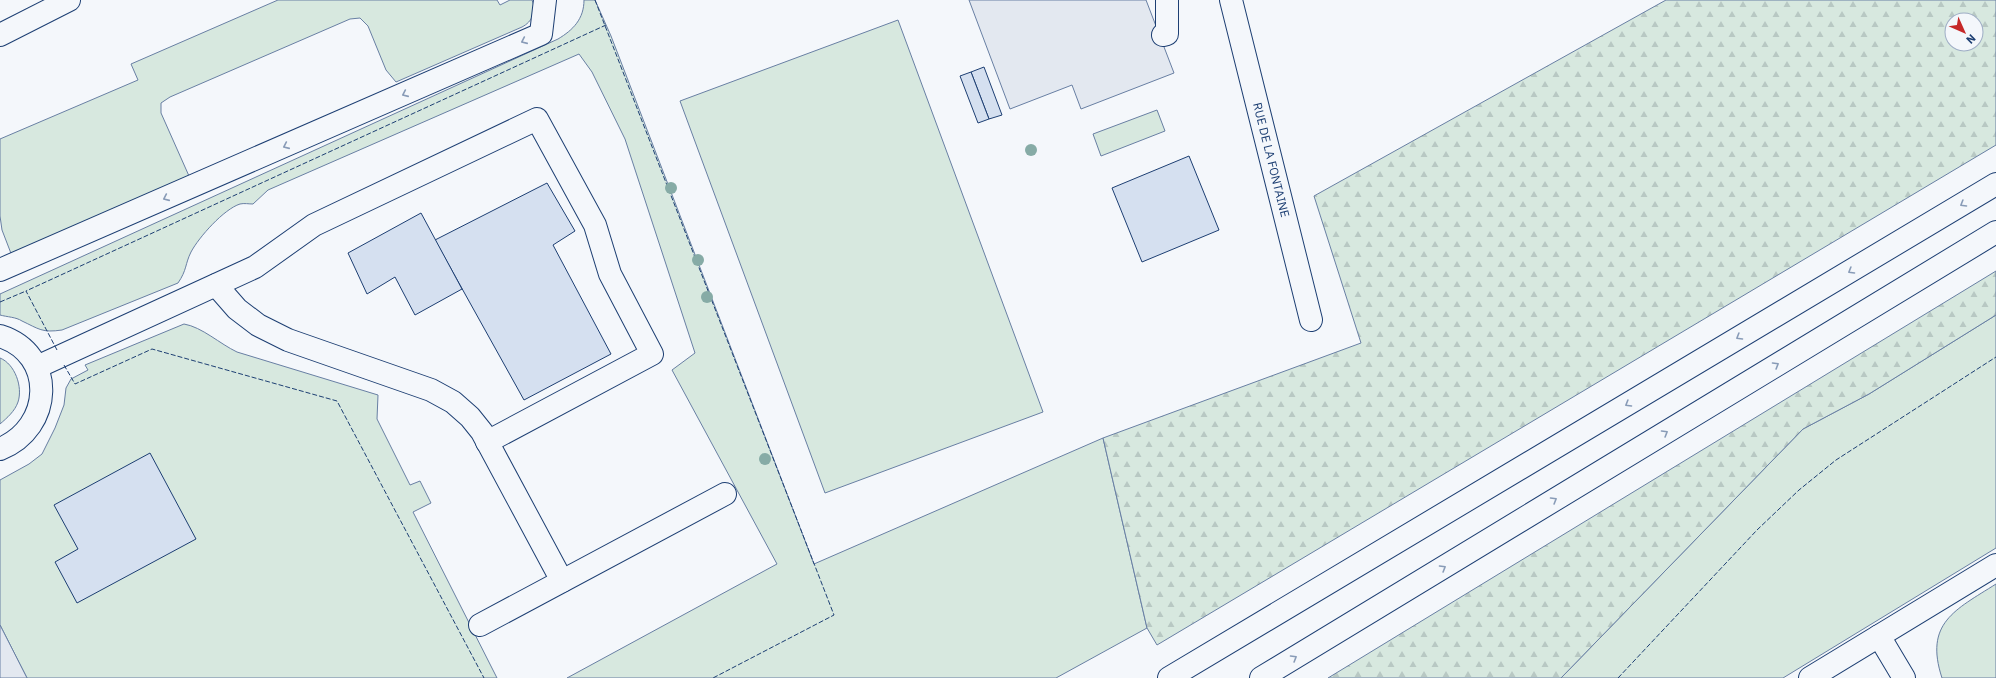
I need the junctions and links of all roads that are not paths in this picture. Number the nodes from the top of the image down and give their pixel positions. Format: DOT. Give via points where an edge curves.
graph roads {
  1 [pos="69,0"];
  2 [pos="545,0"];
  3 [pos="1167,0"];
  4 [pos="1231,0"];
  5 [pos="0,35"];
  6 [pos="1163,35"];
  7 [pos="1996,184"];
  8 [pos="1996,232"];
  9 [pos="0,270"];
  10 [pos="216,285"];
  11 [pos="1311,320"];
  12 [pos="0,336"];
  13 [pos="37,367"];
  14 [pos="487,442"];
  15 [pos="0,449"];
  16 [pos="724,494"];
  17 [pos="1996,564"];
  18 [pos="562,581"];
  19 [pos="480,625"];
  20 [pos="1879,636"];
  21 [pos="1169,678"];
  22 [pos="1261,678"];
  23 [pos="1810,678"];
  24 [pos="1904,678"];
  1 -- 5 [label="main road"];
  2 -- 9 [label="main road, one-way" via="541,34"];
  3 -- 6 [label="main road" via="1166,34"];
  4 -- 11 [label="main road, RUE DE LA FONTAINE"];
  7 -- 21 [label="main road, one-way"];
  22 -- 8 [label="main road, one-way"];
  10 -- 13 [label="main road"];
  10 -- 14 [label="main road" via="237,308 258,325 288,340 418,384 453,402 470,417"];
  10 -- 14 [label="main road" via="256,267 314,225 334,214 537,119 594,225 610,274 652,354"];
  12 -- 13 [label="main road" via="22,348"];
  13 -- 15 [label="main road" via="42,389 38,412 18,440"];
  14 -- 18 [label="main road"];
  16 -- 18 [label="main road"];
  17 -- 20 [label="main road"];
  18 -- 19 [label="main road"];
  20 -- 23 [label="main road"];
  20 -- 24 [label="main road"];
}
